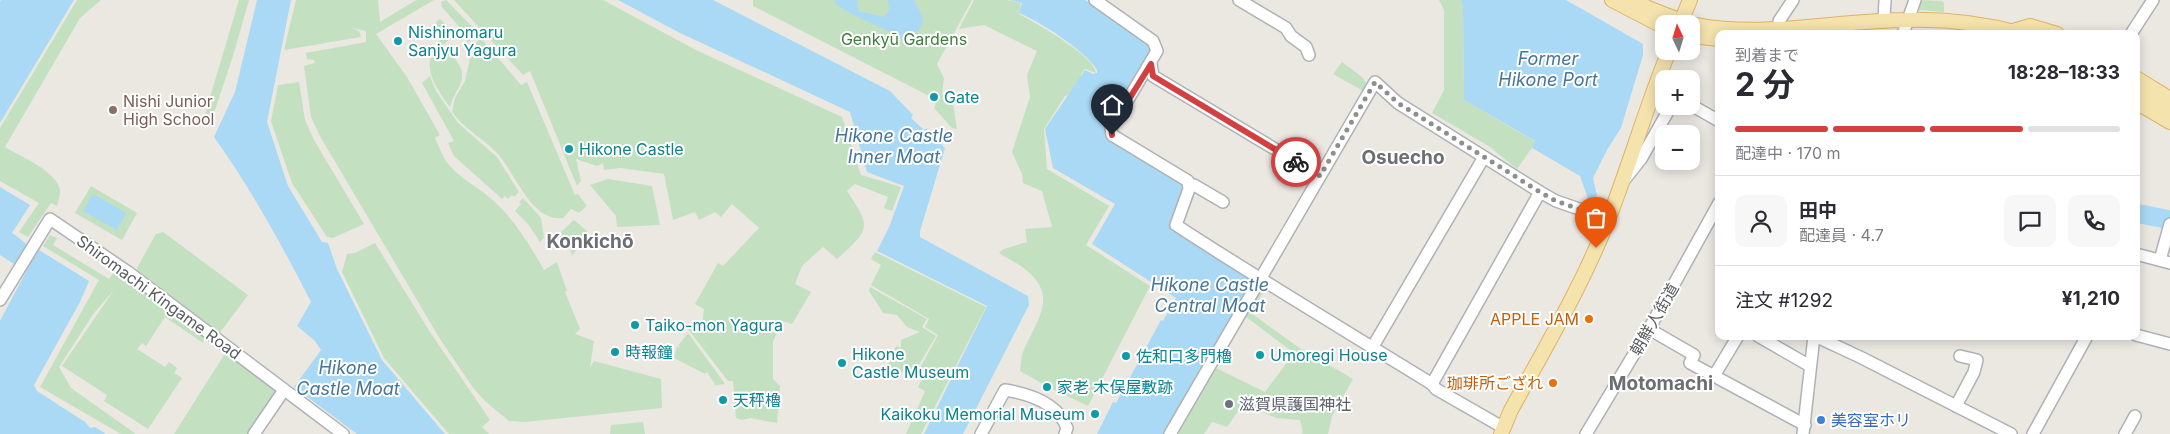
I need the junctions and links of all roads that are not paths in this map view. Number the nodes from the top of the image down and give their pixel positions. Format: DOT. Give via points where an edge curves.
graph roads {
  1 [pos="1095,0"];
  2 [pos="1238,0"];
  3 [pos="1612,0"];
  4 [pos="1633,0"];
  5 [pos="1690,0"];
  6 [pos="1793,0"];
  7 [pos="1885,0"];
  8 [pos="1915,0"];
  9 [pos="2153,0"];
  10 [pos="1668,15"];
  11 [pos="1687,15"];
  12 [pos="1884,21"];
  13 [pos="1655,22"];
  14 [pos="1700,26"];
  15 [pos="1905,27"];
  16 [pos="1780,29"];
  17 [pos="1876,30"];
  18 [pos="1932,30"];
  19 [pos="2004,30"];
  20 [pos="2022,30"];
  21 [pos="2044,30"];
  22 [pos="2134,30"];
  23 [pos="1700,37"];
  24 [pos="1715,39"];
  25 [pos="1309,55"];
  26 [pos="1151,64"];
  27 [pos="2140,70"];
  28 [pos="2140,80"];
  29 [pos="2170,88"];
  30 [pos="2140,92"];
  31 [pos="1655,98"];
  32 [pos="2170,99"];
  33 [pos="2140,104"];
  34 [pos="1700,110"];
  35 [pos="2170,111"];
  36 [pos="1666,115"];
  37 [pos="1715,119"];
  38 [pos="2170,122"];
  39 [pos="1484,157"];
  40 [pos="1320,176"];
  41 [pos="1189,185"];
  42 [pos="1620,186"];
  43 [pos="1540,192"];
  44 [pos="1223,202"];
  45 [pos="1715,210"];
  46 [pos="1608,219"];
  47 [pos="2170,225"];
  48 [pos="2140,255"];
  49 [pos="2165,262"];
  50 [pos="1260,280"];
  51 [pos="0,300"];
  52 [pos="1649,329"];
  53 [pos="2140,336"];
  54 [pos="1736,340"];
  55 [pos="1765,340"];
  56 [pos="1813,340"];
  57 [pos="1822,340"];
  58 [pos="2085,340"];
  59 [pos="2170,344"];
  60 [pos="1372,348"];
  61 [pos="1960,356"];
  62 [pos="1810,366"];
  63 [pos="1714,376"];
  64 [pos="1432,384"];
  65 [pos="284,390"];
  66 [pos="1956,406"];
  67 [pos="2135,416"];
  68 [pos="1804,430"];
  69 [pos="1503,431"];
  70 [pos="256,433"];
  71 [pos="343,434"];
  72 [pos="980,434"];
  73 [pos="1065,434"];
  74 [pos="1170,434"];
  75 [pos="1586,434"];
  76 [pos="2011,434"];
  77 [pos="2033,434"];
  78 [pos="2125,434"];
  1 -- 26 [label="street" via="1153,41 1157,50"];
  2 -- 25 [label="street" via="1286,28 1306,47"];
  3 -- 13 [label="main road"];
  4 -- 10 [label="main road"];
  5 -- 11 [label="main road"];
  6 -- 16 [label="street" via="1779,21"];
  7 -- 12 [label="street"];
  8 -- 15 [label="street"];
  9 -- 22 [label="street"];
  12 -- 15 [label="main road"];
  12 -- 16 [label="main road"];
  14 -- 16 [label="main road" via="1720,30"];
  15 -- 17 [label="main road"];
  15 -- 18 [label="main road"];
  15 -- 19 [label="main road" via="1948,22"];
  20 -- 21 [label="main road" via="2030,26"];
  23 -- 24 [label="main road"];
  26 -- 40 [label="street" via="1153,76"];
  26 -- 41 [label="street" via="1111,128 1112,135 1188,181"];
  27 -- 29 [label="main road"];
  28 -- 32 [label="main road"];
  30 -- 35 [label="main road"];
  31 -- 42 [label="main road"];
  33 -- 38 [label="main road"];
  34 -- 37 [label="street"];
  36 -- 42 [label="street" via="1641,159"];
  39 -- 40 [label="street" via="1398,103 1375,82"];
  39 -- 43 [label="street"];
  39 -- 60 [label="street"];
  40 -- 50 [label="street"];
  41 -- 44 [label="street"];
  41 -- 50 [label="street" via="1176,225"];
  42 -- 46 [label="main road"];
  43 -- 46 [label="street"];
  43 -- 64 [label="street"];
  45 -- 52 [label="street, 朝鮮人街道"];
  46 -- 69 [label="main road" via="1584,274 1511,410"];
  47 -- 49 [label="street"];
  48 -- 49 [label="street"];
  50 -- 60 [label="street"];
  50 -- 74 [label="street"];
  51 -- 65 [label="street, Shiromachi Kingame Road" via="50,219 128,272"];
  52 -- 63 [label="street" via="1694,355 1690,363"];
  52 -- 75 [label="street, 朝鮮人街道"];
  53 -- 59 [label="street"];
  54 -- 63 [label="street"];
  55 -- 62 [label="street"];
  56 -- 62 [label="street"];
  57 -- 66 [label="street"];
  58 -- 77 [label="street"];
  60 -- 64 [label="street"];
  61 -- 66 [label="street" via="1977,360"];
  62 -- 68 [label="street"];
  63 -- 68 [label="street"];
  64 -- 69 [label="street"];
  65 -- 70 [label="street"];
  65 -- 71 [label="street, Shiromachi Kingame Road"];
  66 -- 76 [label="street"];
  67 -- 78 [label="street"];
  72 -- 73 [label="street" via="1005,390 1030,395 1058,412 1068,428"];
}
